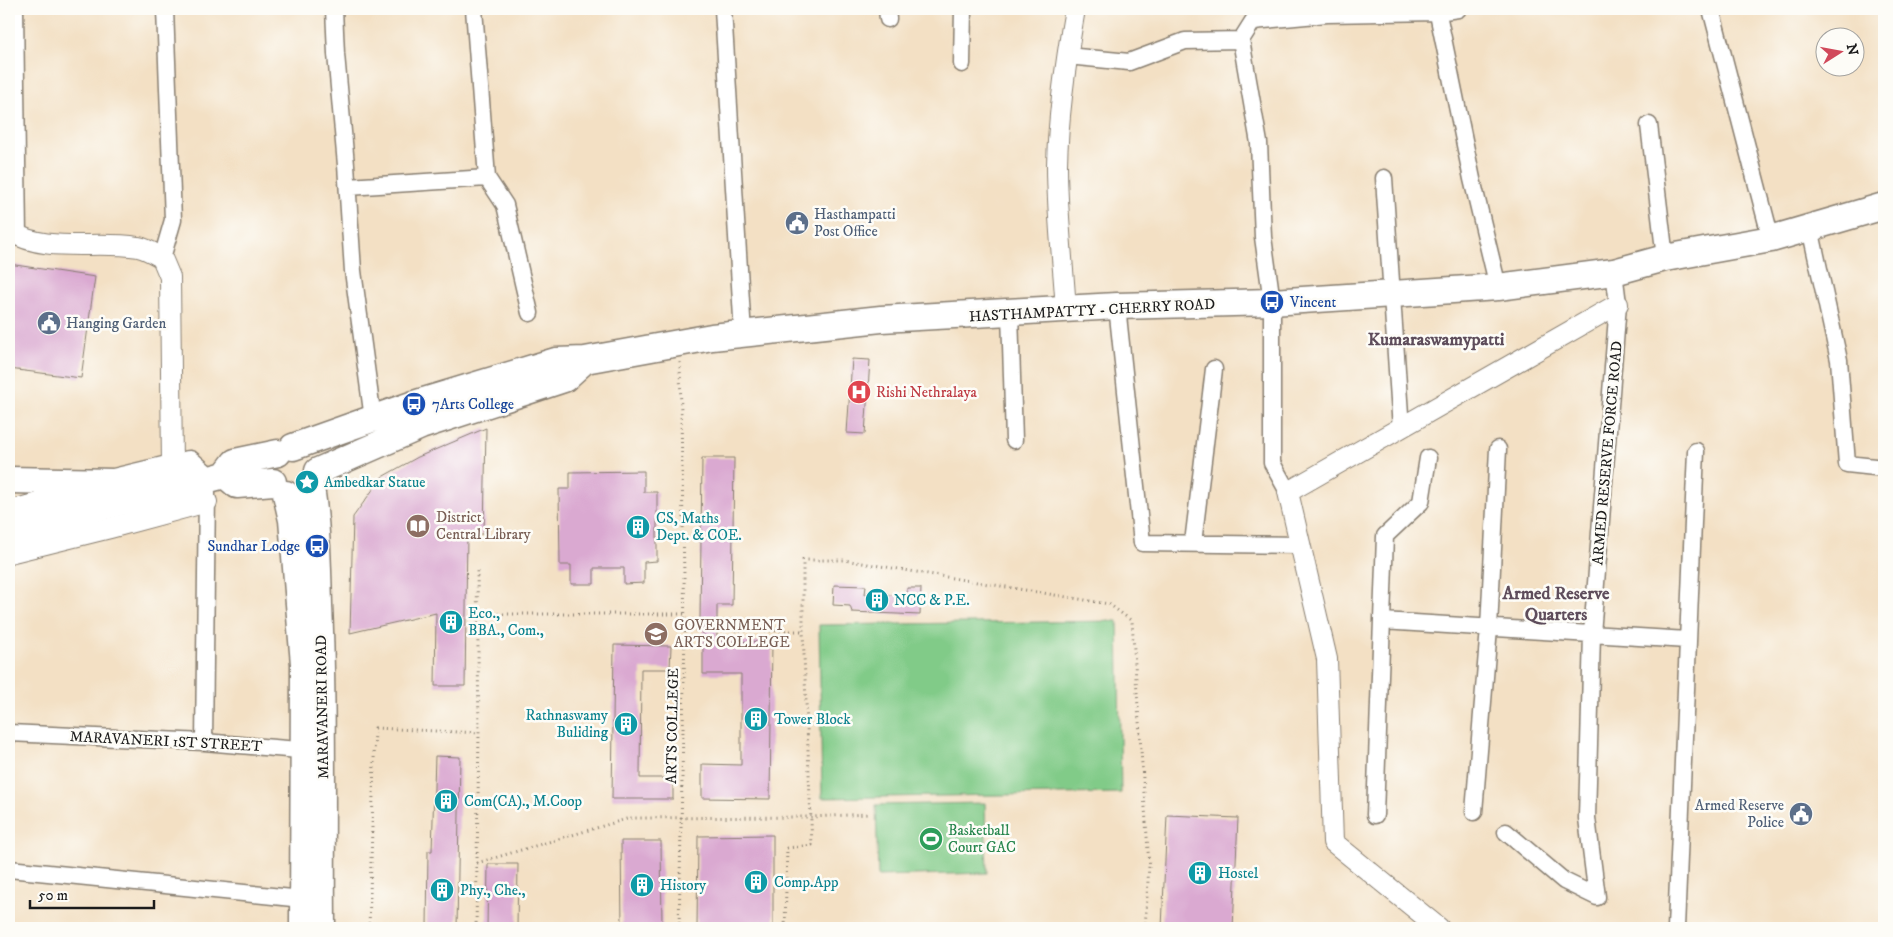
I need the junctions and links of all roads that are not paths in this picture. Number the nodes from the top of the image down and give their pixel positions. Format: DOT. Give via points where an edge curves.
graph roads {
  1 [pos="15,9"];
  2 [pos="165,9"];
  3 [pos="334,9"];
  4 [pos="474,9"];
  5 [pos="722,9"];
  6 [pos="963,9"];
  7 [pos="1075,9"];
  8 [pos="1458,9"];
  9 [pos="1711,9"];
  10 [pos="1437,11"];
  11 [pos="1256,15"];
  12 [pos="1241,40"];
  13 [pos="1067,56"];
  14 [pos="962,64"];
  15 [pos="1648,126"];
  16 [pos="487,178"];
  17 [pos="1384,178"];
  18 [pos="348,187"];
  19 [pos="1884,206"];
  20 [pos="1810,228"];
  21 [pos="13,234"];
  22 [pos="1771,239"];
  23 [pos="162,258"];
  24 [pos="1664,258"];
  25 [pos="1614,272"];
  26 [pos="1498,287"];
  27 [pos="1393,294"];
  28 [pos="1272,302"];
  29 [pos="1618,304"];
  30 [pos="1117,306"];
  31 [pos="1066,310"];
  32 [pos="530,313"];
  33 [pos="1010,313"];
  34 [pos="743,334"];
  35 [pos="585,360"];
  36 [pos="1214,369"];
  37 [pos="373,420"];
  38 [pos="1401,429"];
  39 [pos="1014,440"];
  40 [pos="1498,449"];
  41 [pos="286,450"];
  42 [pos="1696,452"];
  43 [pos="1428,458"];
  44 [pos="1884,468"];
  45 [pos="314,479"];
  46 [pos="9,480"];
  47 [pos="200,481"];
  48 [pos="114,482"];
  49 [pos="280,488"];
  50 [pos="1288,492"];
  51 [pos="9,511"];
  52 [pos="9,530"];
  53 [pos="1193,544"];
  54 [pos="1300,544"];
  55 [pos="9,553"];
  56 [pos="1382,621"];
  57 [pos="1490,628"];
  58 [pos="1592,634"];
  59 [pos="1687,640"];
  60 [pos="9,733"];
  61 [pos="204,742"];
  62 [pos="314,751"];
  63 [pos="1474,812"];
  64 [pos="1375,815"];
  65 [pos="1506,832"];
  66 [pos="9,869"];
  67 [pos="312,900"];
  68 [pos="303,928"];
  69 [pos="322,928"];
  70 [pos="1439,928"];
  71 [pos="1676,928"];
  1 -- 21 [label="street"];
  2 -- 23 [label="street" via="173,220"];
  3 -- 18 [label="street"];
  4 -- 16 [label="street"];
  5 -- 34 [label="street"];
  6 -- 14 [label="street"];
  7 -- 13 [label="street"];
  8 -- 10 [label="street"];
  9 -- 22 [label="street"];
  10 -- 11 [label="street"];
  10 -- 26 [label="street"];
  11 -- 12 [label="street"];
  12 -- 13 [label="street" via="1185,41 1129,62"];
  12 -- 28 [label="street" via="1259,142 1263,237"];
  13 -- 31 [label="street" via="1057,164"];
  15 -- 24 [label="street"];
  16 -- 18 [label="street"];
  16 -- 32 [label="street" via="505,205"];
  17 -- 27 [label="street"];
  18 -- 37 [label="street" via="353,271"];
  19 -- 20 [label="main road, HASTHAMPATTY - CHERRY ROAD"];
  20 -- 22 [label="main road, HASTHAMPATTY - CHERRY ROAD"];
  20 -- 44 [label="street" via="1839,360 1847,464"];
  21 -- 23 [label="street" via="40,244 140,247"];
  22 -- 24 [label="main road, HASTHAMPATTY - CHERRY ROAD"];
  23 -- 47 [label="street" via="170,277"];
  24 -- 25 [label="main road, HASTHAMPATTY - CHERRY ROAD"];
  25 -- 26 [label="main road, HASTHAMPATTY - CHERRY ROAD"];
  25 -- 29 [label="street, ARMED RESERVE FORCE ROAD"];
  26 -- 27 [label="main road, HASTHAMPATTY - CHERRY ROAD"];
  27 -- 28 [label="main road, HASTHAMPATTY - CHERRY ROAD"];
  27 -- 38 [label="street"];
  28 -- 30 [label="main road, HASTHAMPATTY - CHERRY ROAD"];
  28 -- 50 [label="street" via="1272,464"];
  29 -- 38 [label="street"];
  29 -- 58 [label="street, ARMED RESERVE FORCE ROAD"];
  30 -- 31 [label="main road, HASTHAMPATTY - CHERRY ROAD"];
  30 -- 53 [label="street" via="1142,543"];
  31 -- 33 [label="main road, HASTHAMPATTY - CHERRY ROAD"];
  33 -- 34 [label="main road, HASTHAMPATTY - CHERRY ROAD" via="881,319"];
  33 -- 39 [label="street"];
  34 -- 35 [label="main road, HASTHAMPATTY - CHERRY ROAD"];
  35 -- 37 [label="main road, HASTHAMPATTY - CHERRY ROAD" via="556,361 414,404"];
  35 -- 45 [label="main road" via="564,379 421,426"];
  36 -- 53 [label="street"];
  37 -- 41 [label="main road, HASTHAMPATTY - CHERRY ROAD"];
  38 -- 50 [label="street"];
  40 -- 57 [label="street"];
  41 -- 45 [label="main road" via="307,452 316,464"];
  41 -- 47 [label="main road, HASTHAMPATTY - CHERRY ROAD" via="235,462"];
  41 -- 49 [label="main road" via="270,466 270,474"];
  42 -- 59 [label="street"];
  43 -- 56 [label="street" via="1421,502 1385,536"];
  45 -- 49 [label="main road" via="306,492 298,495"];
  45 -- 62 [label="main road, MARAVANERI ROAD"];
  46 -- 48 [label="main road"];
  47 -- 48 [label="main road"];
  47 -- 49 [label="main road"];
  47 -- 52 [label="main road"];
  47 -- 55 [label="street" via="110,528"];
  47 -- 61 [label="street"];
  48 -- 51 [label="street"];
  49 -- 62 [label="main road, MARAVANERI ROAD" via="292,520"];
  50 -- 54 [label="street"];
  53 -- 54 [label="street"];
  54 -- 70 [label="street" via="1327,659 1333,842"];
  56 -- 57 [label="street"];
  56 -- 64 [label="street"];
  57 -- 58 [label="street"];
  57 -- 63 [label="street"];
  58 -- 59 [label="street"];
  58 -- 65 [label="street, ARMED RESERVE FORCE ROAD" via="1587,818 1597,897 1564,881"];
  59 -- 71 [label="street"];
  60 -- 61 [label="street, MARAVANERI 1ST STREET"];
  61 -- 62 [label="street, MARAVANERI 1ST STREET"];
  62 -- 67 [label="main road, MARAVANERI ROAD"];
  66 -- 67 [label="street"];
  67 -- 68 [label="main road, MARAVANERI ROAD"];
  67 -- 69 [label="main road, MARAVANERI ROAD"];
}
